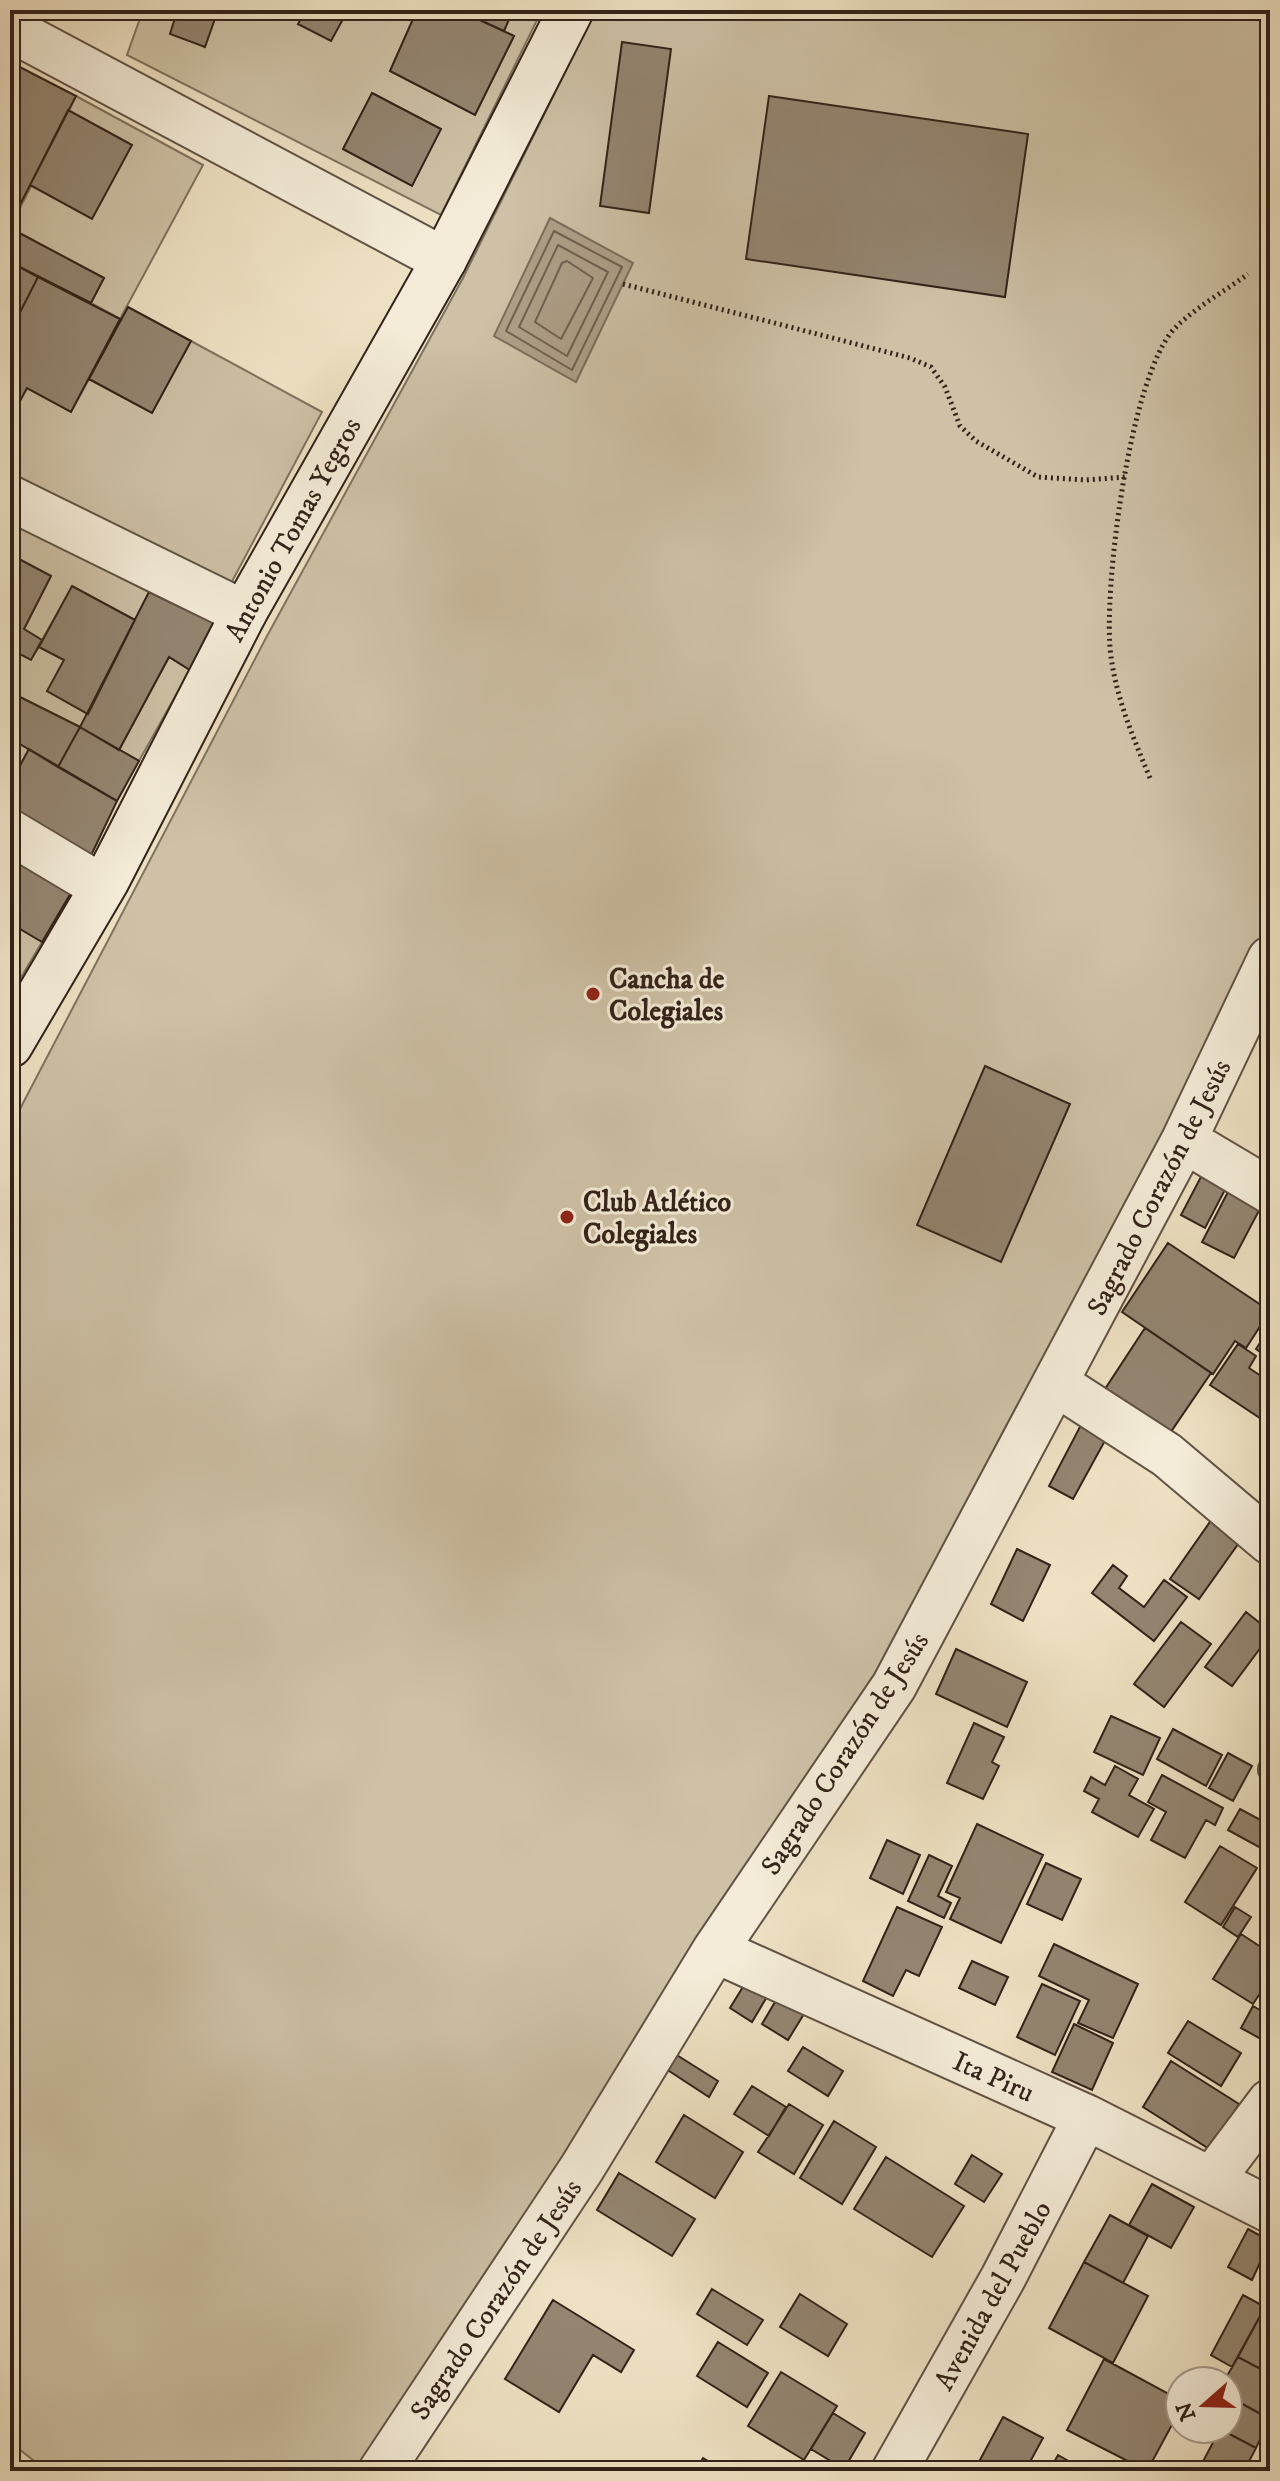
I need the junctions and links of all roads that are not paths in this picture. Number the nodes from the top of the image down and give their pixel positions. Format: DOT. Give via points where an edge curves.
graph roads {
  1 [pos="571,10"];
  2 [pos="10,29"];
  3 [pos="444,260"];
  4 [pos="10,498"];
  5 [pos="244,613"];
  6 [pos="10,832"];
  7 [pos="102,887"];
  8 [pos="1270,959"];
  9 [pos="10,1045"];
  10 [pos="1184,1140"];
  11 [pos="1270,1191"];
  12 [pos="1057,1384"];
  13 [pos="1270,1542"];
  14 [pos="715,1950"];
  15 [pos="1270,2102"];
  16 [pos="1086,2117"];
  17 [pos="1213,2178"];
  18 [pos="1270,2210"];
  19 [pos="381,2471"];
  20 [pos="894,2471"];
  1 -- 3 [label="street, Antonio Tomas Yegros"];
  2 -- 3 [label="street"];
  3 -- 5 [label="street, Antonio Tomas Yegros"];
  4 -- 5 [label="street"];
  5 -- 7 [label="street, Antonio Tomas Yegros"];
  6 -- 7 [label="street"];
  7 -- 9 [label="street, Antonio Tomas Yegros"];
  8 -- 10 [label="street, Sagrado Corazón de Jesús"];
  10 -- 11 [label="street"];
  10 -- 12 [label="street, Sagrado Corazón de Jesús"];
  12 -- 13 [label="street" via="1167,1455"];
  12 -- 14 [label="street, Sagrado Corazón de Jesús" via="894,1686"];
  14 -- 16 [label="street, Ita Piru"];
  14 -- 19 [label="street, Sagrado Corazón de Jesús" via="582,2168"];
  15 -- 17 [label="street"];
  16 -- 17 [label="street, Ita Piru"];
  16 -- 20 [label="street, Avenida del Pueblo"];
  17 -- 18 [label="street, Ita Piru"];
}
